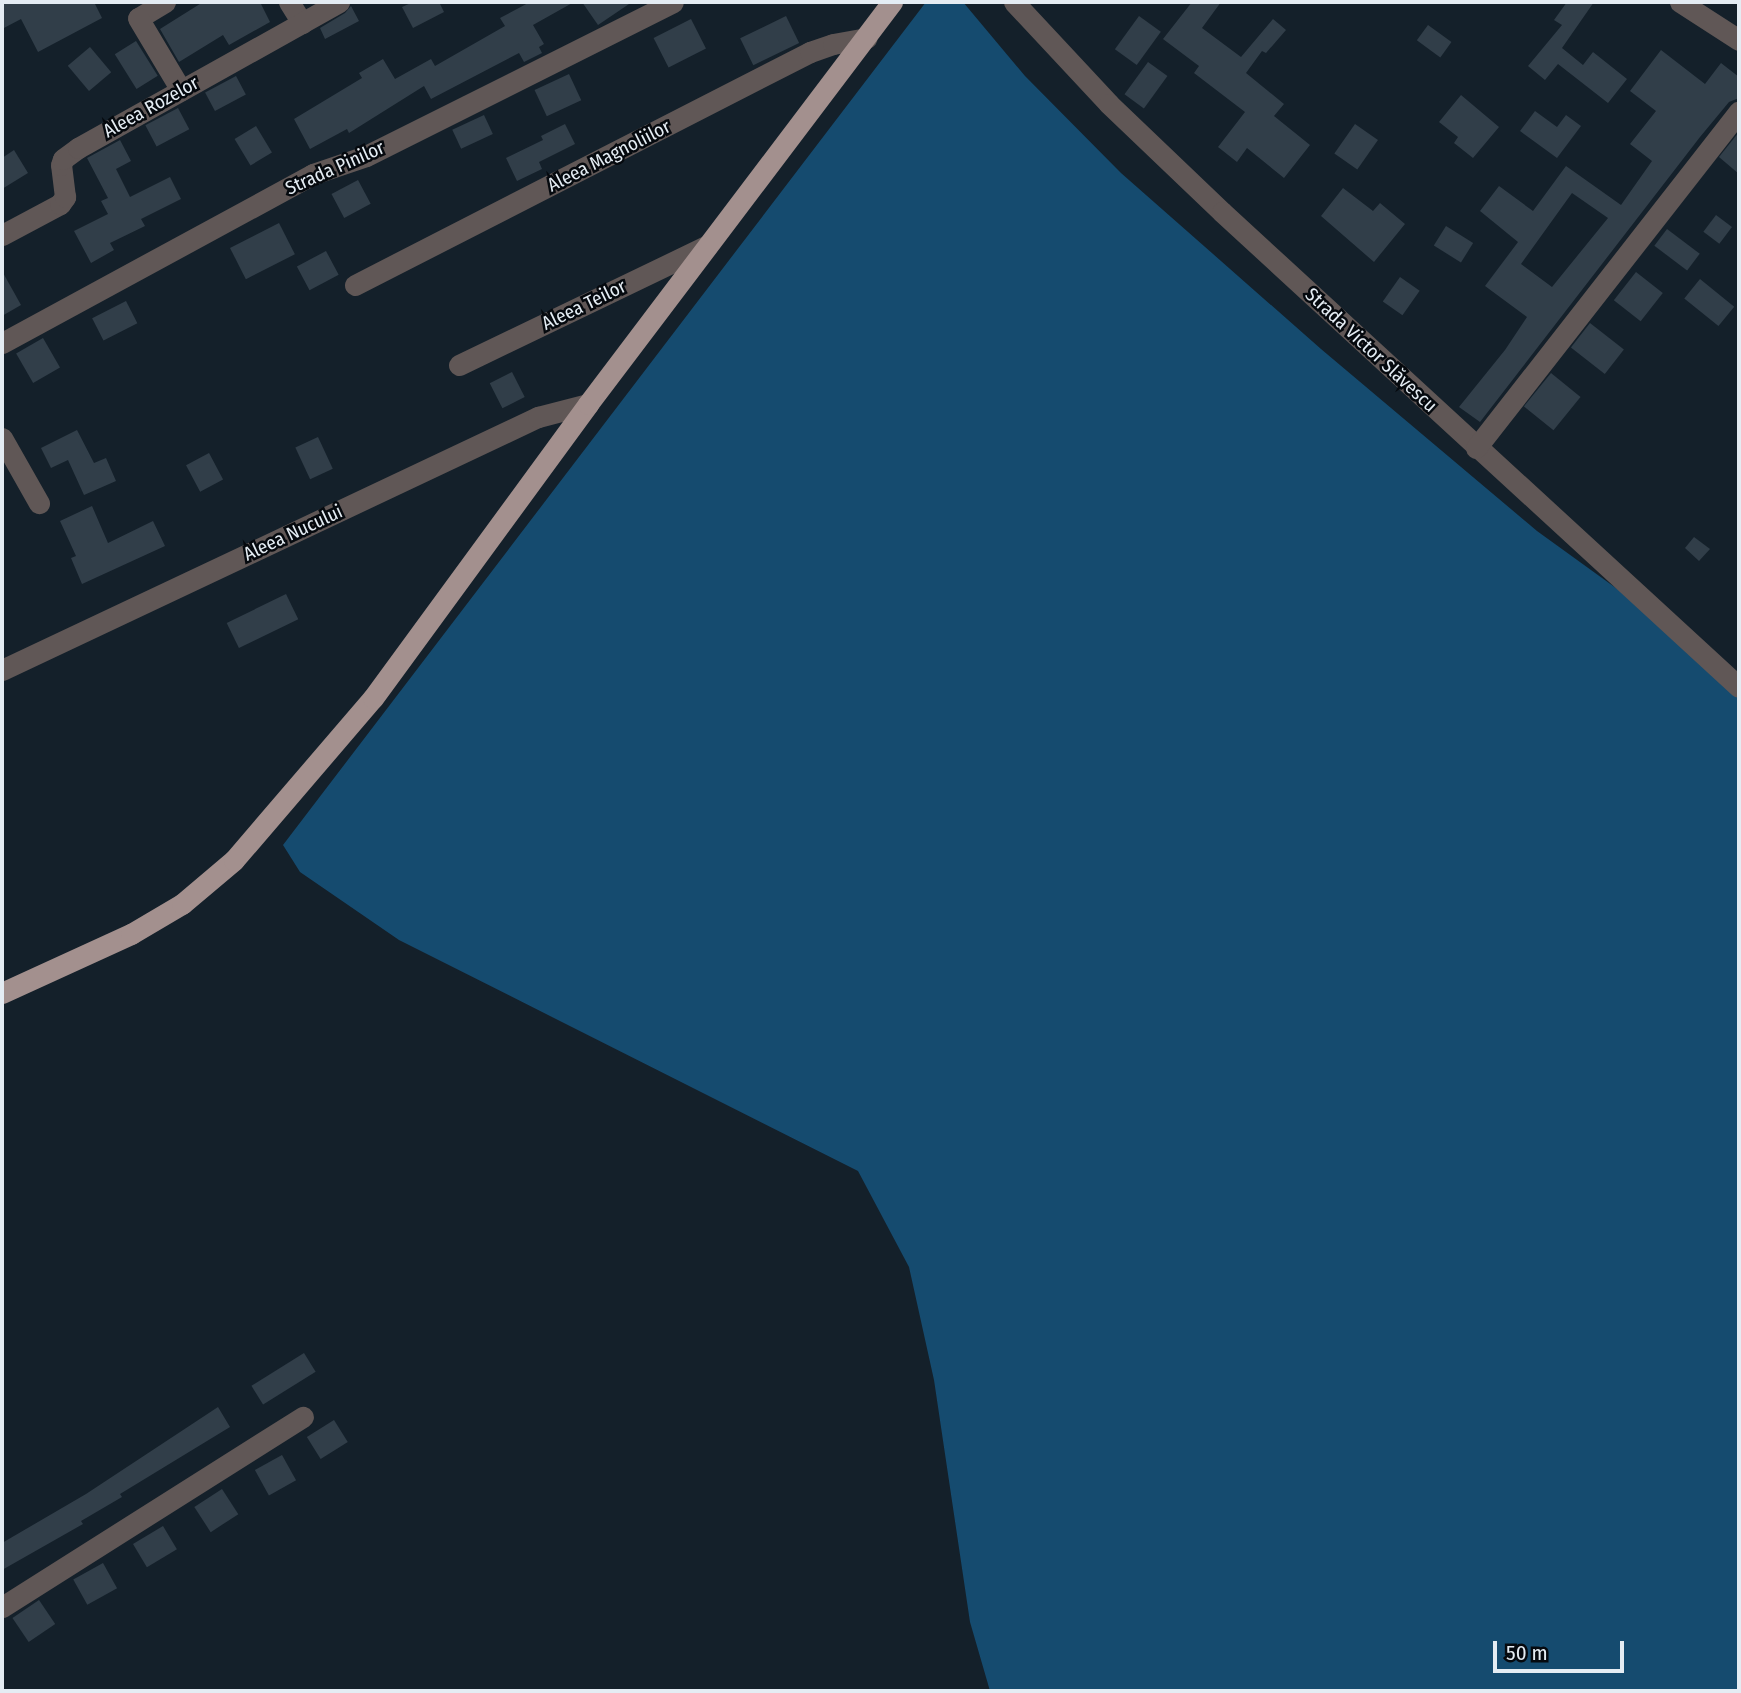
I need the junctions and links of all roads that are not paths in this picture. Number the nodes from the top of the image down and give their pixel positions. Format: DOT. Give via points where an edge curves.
graph roads {
  1 [pos="165,2"];
  2 [pos="289,2"];
  3 [pos="339,2"];
  4 [pos="673,2"];
  5 [pos="892,2"];
  6 [pos="1014,2"];
  7 [pos="1680,2"];
  8 [pos="646,8"];
  9 [pos="302,23"];
  10 [pos="866,38"];
  11 [pos="1739,40"];
  12 [pos="181,90"];
  13 [pos="1739,111"];
  14 [pos="2,235"];
  15 [pos="708,245"];
  16 [pos="355,285"];
  17 [pos="2,343"];
  18 [pos="459,365"];
  19 [pos="588,404"];
  20 [pos="2,438"];
  21 [pos="1476,448"];
  22 [pos="38,503"];
  23 [pos="2,670"];
  24 [pos="1739,687"];
  25 [pos="2,993"];
  26 [pos="303,1417"];
  27 [pos="2,1607"];
  1 -- 12 [label="street" via="138,18"];
  2 -- 9 [label="street"];
  3 -- 9 [label="street, Aleea Rozelor"];
  4 -- 8 [label="street, Strada Pinilor"];
  5 -- 10 [label="main road"];
  6 -- 21 [label="street, Strada Victor Slăvescu" via="1109,104"];
  7 -- 11 [label="street"];
  8 -- 17 [label="street, Strada Pinilor" via="366,156 313,174"];
  9 -- 12 [label="street, Aleea Rozelor"];
  10 -- 15 [label="main road"];
  10 -- 16 [label="street, Aleea Magnoliilor" via="810,52"];
  12 -- 14 [label="street, Aleea Rozelor" via="64,159 65,197 60,204"];
  13 -- 21 [label="street"];
  15 -- 18 [label="street, Aleea Teilor"];
  15 -- 19 [label="main road"];
  19 -- 23 [label="street, Aleea Nucului" via="538,417"];
  19 -- 25 [label="main road" via="373,698 234,860 182,904 131,934"];
  20 -- 22 [label="street"];
  21 -- 24 [label="street, Strada Victor Slăvescu"];
  26 -- 27 [label="street"];
}
